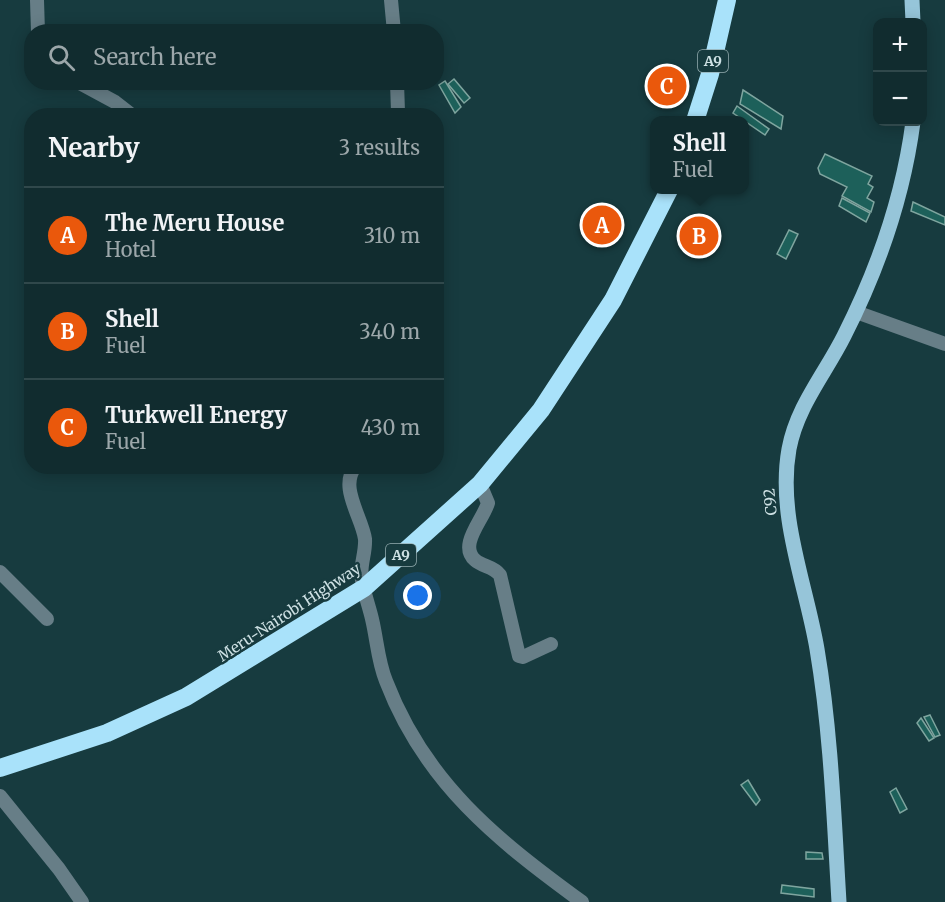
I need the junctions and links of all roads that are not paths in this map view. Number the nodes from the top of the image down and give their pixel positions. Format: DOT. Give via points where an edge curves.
graph roads {
  1 [pos="37,0"];
  2 [pos="391,0"];
  3 [pos="727,0"];
  4 [pos="912,0"];
  5 [pos="913,18"];
  6 [pos="38,24"];
  7 [pos="393,24"];
  8 [pos="93,90"];
  9 [pos="397,90"];
  10 [pos="123,108"];
  11 [pos="398,108"];
  12 [pos="696,116"];
  13 [pos="912,126"];
  14 [pos="667,194"];
  15 [pos="856,312"];
  16 [pos="945,344"];
  17 [pos="351,474"];
  18 [pos="480,484"];
  19 [pos="0,572"];
  20 [pos="364,588"];
  21 [pos="47,619"];
  22 [pos="551,644"];
  23 [pos="0,768"];
  24 [pos="0,796"];
  25 [pos="82,902"];
  26 [pos="582,902"];
  27 [pos="839,902"];
  1 -- 6 [label="street"];
  2 -- 7 [label="street"];
  3 -- 12 [label="highway, A9"];
  4 -- 5 [label="main road"];
  8 -- 10 [label="street"];
  9 -- 11 [label="street"];
  13 -- 15 [label="main road, C92" via="896,212"];
  14 -- 18 [label="highway, Meru-Nairobi Highway / A9" via="595,331 542,410"];
  15 -- 16 [label="street"];
  15 -- 27 [label="main road, C92" via="799,416 786,472 790,521 822,685"];
  17 -- 20 [label="street" via="349,482 364,538"];
  18 -- 20 [label="highway, Meru-Nairobi Highway / A9"];
  18 -- 22 [label="street" via="488,503 471,538 470,555 500,575 519,656"];
  19 -- 21 [label="street"];
  20 -- 23 [label="highway, Meru-Nairobi Highway / A9" via="186,697 107,733"];
  20 -- 26 [label="street" via="386,681 430,767 491,832"];
  24 -- 25 [label="street"];
}
